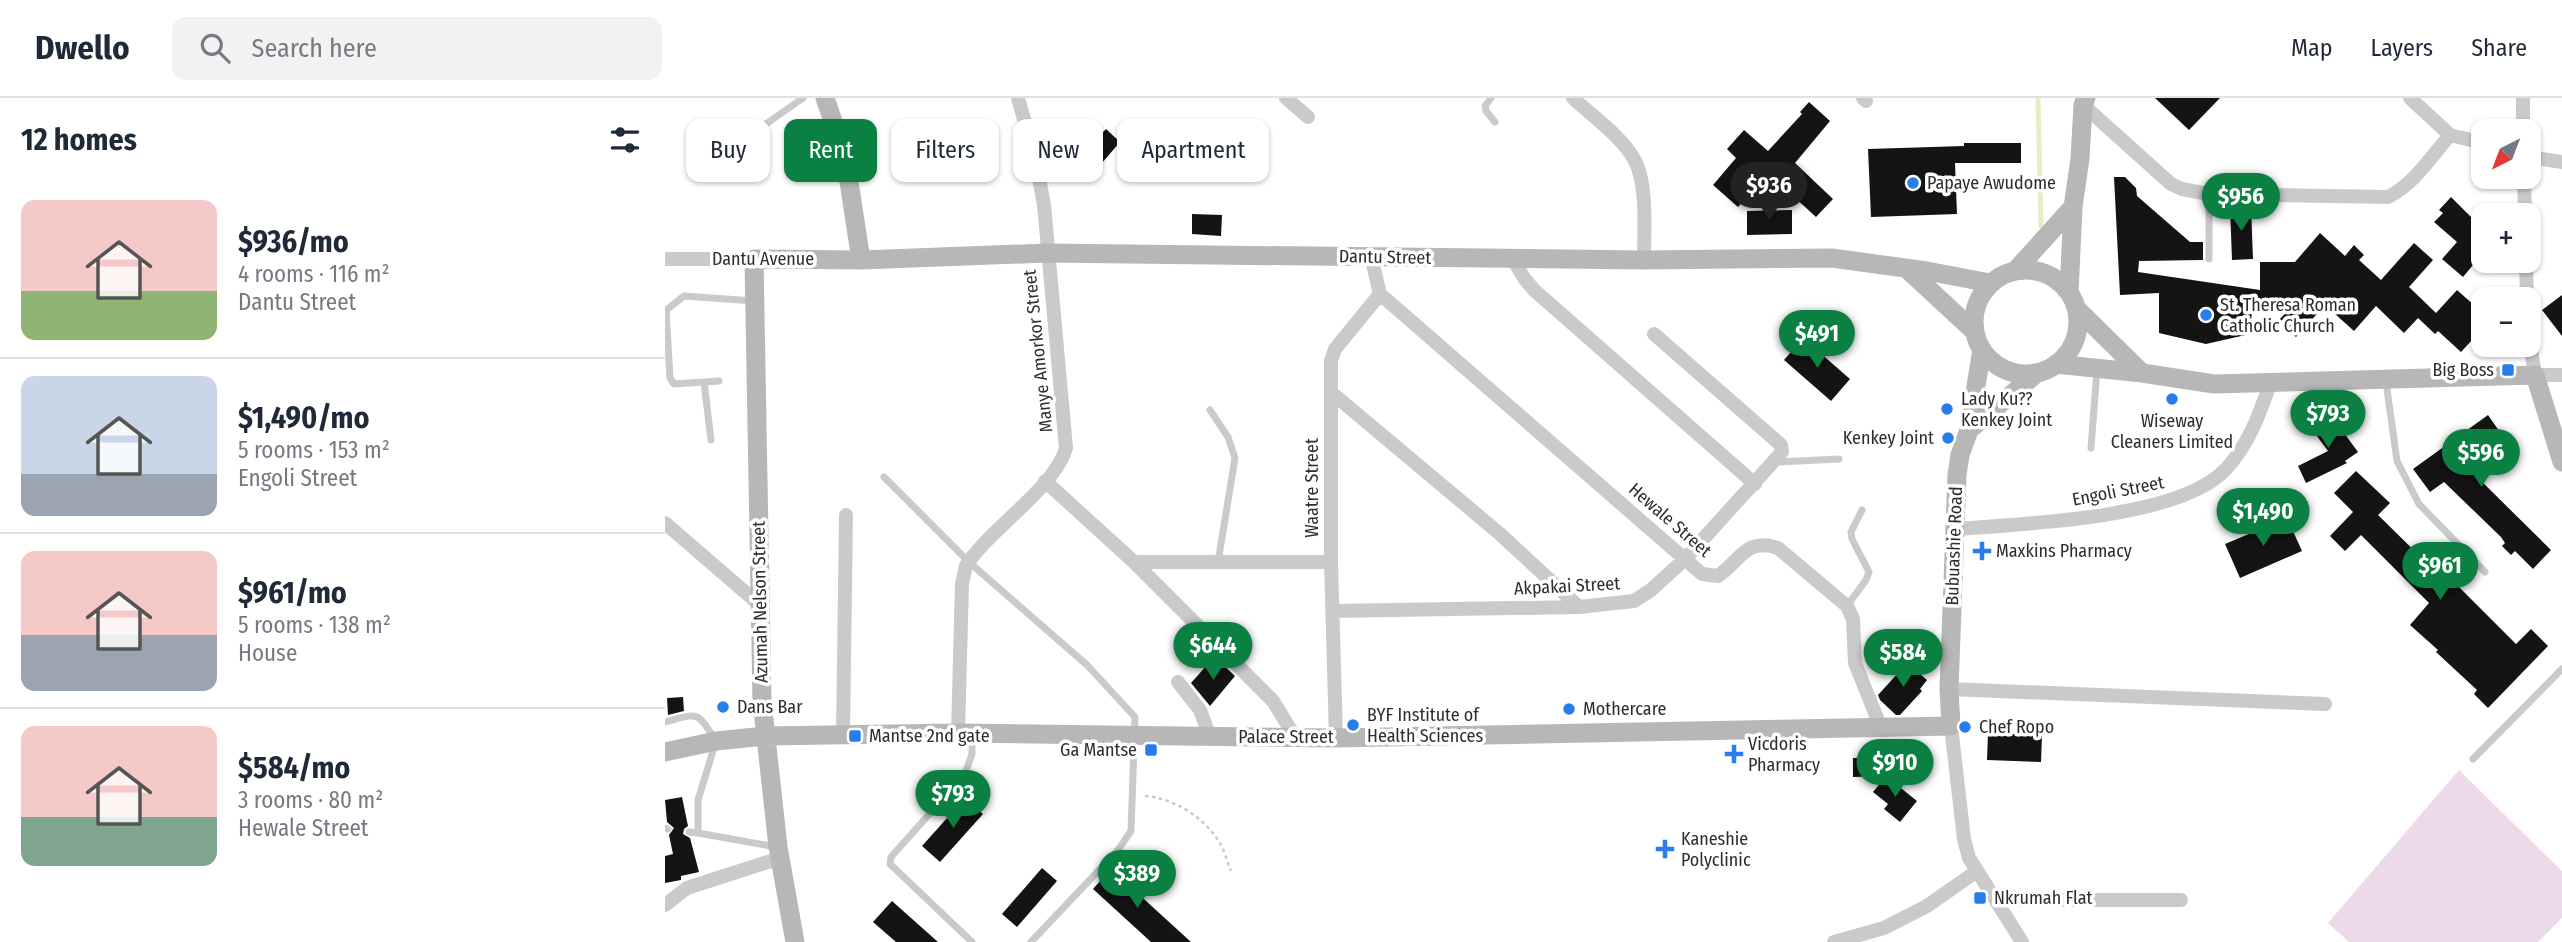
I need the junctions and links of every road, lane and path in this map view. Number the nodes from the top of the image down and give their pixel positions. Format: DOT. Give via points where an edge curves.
graph roads {
  1 [pos="803,98"];
  2 [pos="825,98"];
  3 [pos="1018,98"];
  4 [pos="1286,98"];
  5 [pos="1491,98"];
  6 [pos="1573,98"];
  7 [pos="2410,98"];
  8 [pos="2523,98"];
  9 [pos="2085,102"];
  10 [pos="1308,117"];
  11 [pos="2523,119"];
  12 [pos="770,122"];
  13 [pos="1496,122"];
  14 [pos="2450,135"];
  15 [pos="2471,141"];
  16 [pos="2541,159"];
  17 [pos="2562,162"];
  18 [pos="2209,194"];
  19 [pos="2073,207"];
  20 [pos="1047,253"];
  21 [pos="1371,256"];
  22 [pos="1512,258"];
  23 [pos="665,259"];
  24 [pos="754,259"];
  25 [pos="2209,259"];
  26 [pos="861,260"];
  27 [pos="1644,260"];
  28 [pos="1908,270"];
  29 [pos="2015,271"];
  30 [pos="1990,283"];
  31 [pos="1380,294"];
  32 [pos="754,301"];
  33 [pos="2073,301"];
  34 [pos="666,311"];
  35 [pos="1654,334"];
  36 [pos="1978,341"];
  37 [pos="2532,357"];
  38 [pos="2056,364"];
  39 [pos="2097,369"];
  40 [pos="2037,373"];
  41 [pos="2142,373"];
  42 [pos="2535,375"];
  43 [pos="2562,375"];
  44 [pos="719,381"];
  45 [pos="2386,381"];
  46 [pos="704,382"];
  47 [pos="2270,384"];
  48 [pos="1332,393"];
  49 [pos="1210,410"];
  50 [pos="1969,430"];
  51 [pos="711,440"];
  52 [pos="2091,448"];
  53 [pos="1779,457"];
  54 [pos="1839,459"];
  55 [pos="2562,462"];
  56 [pos="884,477"];
  57 [pos="1045,481"];
  58 [pos="1755,484"];
  59 [pos="1862,510"];
  60 [pos="846,515"];
  61 [pos="665,523"];
  62 [pos="1955,529"];
  63 [pos="1685,559"];
  64 [pos="969,562"];
  65 [pos="1134,562"];
  66 [pos="1218,562"];
  67 [pos="1331,562"];
  68 [pos="2485,572"];
  69 [pos="759,605"];
  70 [pos="1847,606"];
  71 [pos="1579,607"];
  72 [pos="1333,611"];
  73 [pos="2562,668"];
  74 [pos="1178,682"];
  75 [pos="1949,689"];
  76 [pos="2325,704"];
  77 [pos="665,722"];
  78 [pos="1951,726"];
  79 [pos="1881,728"];
  80 [pos="965,733"];
  81 [pos="843,735"];
  82 [pos="765,736"];
  83 [pos="1134,736"];
  84 [pos="1210,737"];
  85 [pos="1295,737"];
  86 [pos="1336,737"];
  87 [pos="716,741"];
  88 [pos="665,752"];
  89 [pos="2473,759"];
  90 [pos="1131,795"];
  91 [pos="689,832"];
  92 [pos="698,832"];
  93 [pos="779,852"];
  94 [pos="1231,870"];
  95 [pos="1977,871"];
  96 [pos="1997,900"];
  97 [pos="2181,900"];
  98 [pos="665,905"];
  99 [pos="796,942"];
  100 [pos="972,942"];
  101 [pos="1031,942"];
  102 [pos="1834,942"];
  103 [pos="2022,942"];
  1 -- 12 [label="lane"];
  2 -- 26 [label="street" via="845,156"];
  3 -- 20 [label="street, Manye Amorkor Street" via="1036,162"];
  4 -- 10 [label="street"];
  5 -- 13 [label="lane" via="1486,111"];
  6 -- 27 [label="street" via="1635,160"];
  7 -- 14 [label="street"];
  8 -- 11 [label="street"];
  9 -- 18 [label="street" via="2171,184"];
  9 -- 19 [label="street"];
  14 -- 15 [label="street"];
  14 -- 18 [label="street" via="2401,190 2388,197"];
  16 -- 17 [label="street"];
  18 -- 25 [label="lane"];
  19 -- 29 [label="street"];
  19 -- 33 [label="street"];
  20 -- 21 [label="street, Dantu Street"];
  20 -- 26 [label="street, Dantu Street"];
  20 -- 57 [label="street, Manye Amorkor Street" via="1067,440 1064,455"];
  21 -- 22 [label="street, Dantu Street"];
  21 -- 31 [label="street"];
  22 -- 27 [label="street, Dantu Street"];
  22 -- 58 [label="street" via="1534,290"];
  23 -- 24 [label="street, Dantu Avenue"];
  24 -- 26 [label="street, Dantu Avenue"];
  24 -- 32 [label="street, Azumah Nelson Street"];
  27 -- 28 [label="street, Dantu Street" via="1832,258"];
  28 -- 30 [label="street, Dantu Street"];
  28 -- 36 [label="street"];
  29 -- 30 [label="street"];
  29 -- 33 [label="street" via="2045,274 2059,282"];
  30 -- 36 [label="street" via="1974,315"];
  31 -- 48 [label="street, Waatre Street" via="1333,353"];
  31 -- 63 [label="street, Hewale Street"];
  32 -- 34 [label="lane" via="684,296"];
  32 -- 69 [label="street, Azumah Nelson Street"];
  33 -- 38 [label="street" via="2078,324 2075,339"];
  33 -- 41 [label="street"];
  34 -- 46 [label="lane" via="670,378 674,384"];
  35 -- 53 [label="street" via="1781,445"];
  36 -- 40 [label="street" via="1992,362 2006,370"];
  36 -- 50 [label="street, Bubuashie Road"];
  37 -- 42 [label="street"];
  38 -- 39 [label="street"];
  38 -- 40 [label="street"];
  39 -- 41 [label="street"];
  39 -- 52 [label="lane"];
  40 -- 50 [label="street"];
  41 -- 47 [label="street" via="2214,384"];
  42 -- 43 [label="street"];
  42 -- 45 [label="street"];
  42 -- 55 [label="street"];
  44 -- 46 [label="lane"];
  45 -- 47 [label="street"];
  45 -- 68 [label="lane" via="2402,472 2419,504"];
  46 -- 51 [label="lane"];
  47 -- 62 [label="street, Engoli Street" via="2251,436 2225,471 2179,498 2060,522"];
  48 -- 67 [label="street, Waatre Street"];
  48 -- 71 [label="street"];
  49 -- 66 [label="lane" via="1235,458"];
  50 -- 62 [label="street, Bubuashie Road" via="1957,475"];
  53 -- 54 [label="lane"];
  53 -- 58 [label="street, Akpakai Street"];
  56 -- 64 [label="lane"];
  57 -- 64 [label="street, Manye Amorkor Street"];
  57 -- 65 [label="street"];
  58 -- 63 [label="street, Akpakai Street"];
  59 -- 70 [label="lane" via="1851,533 1869,572"];
  60 -- 81 [label="street"];
  61 -- 69 [label="street"];
  62 -- 75 [label="street, Bubuashie Road"];
  63 -- 70 [label="street, Hewale Street" via="1702,574 1718,576 1752,546 1764,543 1778,548"];
  63 -- 71 [label="street, Akpakai Street" via="1634,601"];
  64 -- 80 [label="street" via="962,584"];
  64 -- 83 [label="lane" via="1087,665 1135,717"];
  65 -- 66 [label="street"];
  65 -- 85 [label="street" via="1273,701"];
  66 -- 67 [label="street"];
  67 -- 72 [label="street, Waatre Street"];
  69 -- 82 [label="street, Azumah Nelson Street"];
  70 -- 79 [label="street" via="1853,619 1855,663"];
  71 -- 72 [label="street, Akpakai Street"];
  72 -- 86 [label="street, Waatre Street"];
  73 -- 89 [label="lane"];
  74 -- 84 [label="street" via="1200,710"];
  75 -- 76 [label="street"];
  75 -- 78 [label="street, Bubuashie Road"];
  77 -- 87 [label="lane" via="693,714"];
  78 -- 79 [label="street, Palace Street"];
  78 -- 95 [label="street, Bubuashie Road" via="1964,839"];
  79 -- 86 [label="street, Palace Street"];
  80 -- 81 [label="street, Palace Street"];
  80 -- 83 [label="street, Palace Street"];
  80 -- 100 [label="lane" via="972,754 965,774 891,857 890,864"];
  81 -- 82 [label="street, Palace Street"];
  82 -- 87 [label="street, Palace Street"];
  82 -- 93 [label="street, Azumah Nelson Street"];
  83 -- 84 [label="street, Palace Street"];
  83 -- 90 [label="lane"];
  84 -- 85 [label="street, Palace Street"];
  85 -- 86 [label="street, Palace Street"];
  87 -- 88 [label="street, Palace Street"];
  87 -- 92 [label="lane" via="698,800"];
  90 -- 94 [label="path" via="1161,797 1181,806 1219,841"];
  90 -- 101 [label="lane" via="1127,838"];
  91 -- 92 [label="lane"];
  92 -- 93 [label="lane"];
  93 -- 98 [label="street" via="687,888"];
  93 -- 99 [label="street, Azumah Nelson Street"];
  95 -- 96 [label="street, Bubuashie Road"];
  95 -- 102 [label="street" via="1927,906 1884,928"];
  96 -- 97 [label="street"];
  96 -- 103 [label="street, Bubuashie Road"];
}
